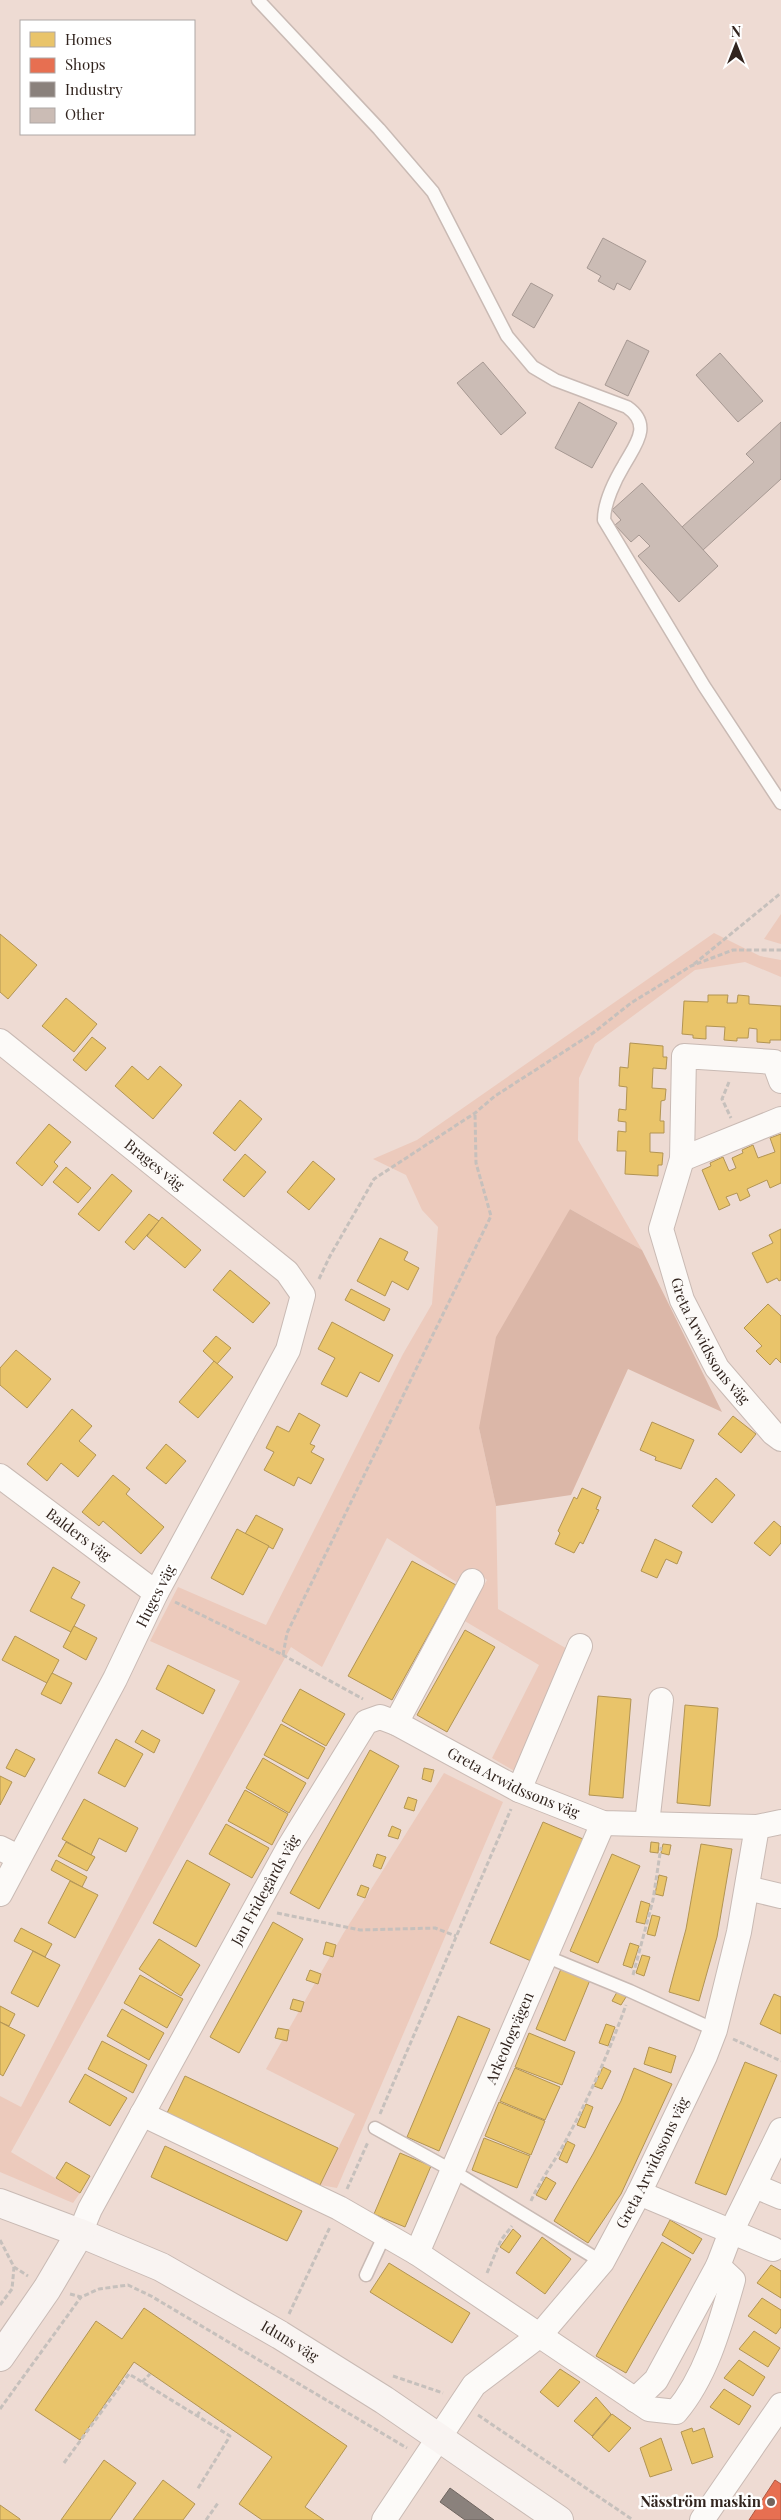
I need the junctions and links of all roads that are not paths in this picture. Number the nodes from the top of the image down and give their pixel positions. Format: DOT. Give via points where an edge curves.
graph roads {
  1 [pos="258,0"];
  2 [pos="781,803"];
  3 [pos="0,1040"];
  4 [pos="781,1081"];
  5 [pos="781,1119"];
  6 [pos="682,1158"];
  7 [pos="302,1295"];
  8 [pos="781,1439"];
  9 [pos="0,1476"];
  10 [pos="472,1581"];
  11 [pos="156,1593"];
  12 [pos="580,1646"];
  13 [pos="661,1700"];
  14 [pos="388,1720"];
  15 [pos="519,1790"];
  16 [pos="781,1822"];
  17 [pos="603,1823"];
  18 [pos="656,1825"];
  19 [pos="757,1827"];
  20 [pos="9,1852"];
  21 [pos="747,1888"];
  22 [pos="0,1894"];
  23 [pos="781,1896"];
  24 [pos="546,1956"];
  25 [pos="715,2030"];
  26 [pos="142,2114"];
  27 [pos="374,2128"];
  28 [pos="781,2130"];
  29 [pos="453,2171"];
  30 [pos="756,2186"];
  31 [pos="639,2193"];
  32 [pos="781,2197"];
  33 [pos="0,2203"];
  34 [pos="731,2232"];
  35 [pos="80,2233"];
  36 [pos="385,2234"];
  37 [pos="773,2249"];
  38 [pos="417,2253"];
  39 [pos="602,2262"];
  40 [pos="718,2266"];
  41 [pos="366,2275"];
  42 [pos="540,2335"];
  43 [pos="0,2357"];
  44 [pos="635,2400"];
  45 [pos="781,2405"];
  46 [pos="431,2448"];
  47 [pos="384,2520"];
  48 [pos="559,2520"];
  49 [pos="702,2520"];
  1 -- 2 [label="lane" via="379,129 433,192 507,336 533,367 555,380 635,412 640,423 640,440 623,466 604,512 604,520 704,686"];
  3 -- 7 [label="street, Brages väg" via="287,1272"];
  4 -- 6 [label="street" via="774,1062 684,1056"];
  5 -- 6 [label="street"];
  6 -- 8 [label="street, Greta Arwidssons väg" via="661,1229 682,1300 717,1368"];
  7 -- 11 [label="street, Huges väg" via="288,1350"];
  9 -- 11 [label="street, Balders väg"];
  10 -- 14 [label="street, Jan Fridegårds väg"];
  11 -- 20 [label="street, Huges väg" via="115,1679"];
  12 -- 15 [label="street"];
  13 -- 18 [label="street"];
  14 -- 15 [label="street, Greta Arwidssons väg"];
  14 -- 26 [label="street, Jan Fridegårds väg" via="366,1722 289,1847"];
  15 -- 17 [label="street, Greta Arwidssons väg"];
  16 -- 19 [label="street, Greta Arwidssons väg"];
  17 -- 18 [label="street, Greta Arwidssons väg"];
  17 -- 24 [label="street, Arkeologvägen"];
  18 -- 19 [label="street, Greta Arwidssons väg"];
  19 -- 21 [label="street, Greta Arwidssons väg"];
  20 -- 22 [label="street, Huges väg"];
  21 -- 23 [label="street"];
  21 -- 25 [label="street, Greta Arwidssons väg"];
  24 -- 25 [label="lane"];
  24 -- 29 [label="street, Arkeologvägen"];
  25 -- 31 [label="street, Greta Arwidssons väg"];
  26 -- 35 [label="street, Jan Fridegårds väg"];
  26 -- 36 [label="street" via="339,2208"];
  27 -- 29 [label="lane"];
  28 -- 30 [label="street"];
  29 -- 38 [label="street, Arkeologvägen"];
  29 -- 39 [label="lane"];
  30 -- 32 [label="street"];
  30 -- 34 [label="street"];
  31 -- 34 [label="street"];
  31 -- 39 [label="street, Greta Arwidssons väg"];
  33 -- 35 [label="street, Iduns väg"];
  34 -- 37 [label="street"];
  34 -- 40 [label="street"];
  35 -- 43 [label="street"];
  35 -- 46 [label="street, Iduns väg" via="161,2267 280,2335 384,2400"];
  36 -- 38 [label="street"];
  36 -- 41 [label="lane"];
  38 -- 42 [label="street"];
  39 -- 42 [label="street, Greta Arwidssons väg"];
  40 -- 44 [label="street" via="656,2380"];
  40 -- 44 [label="street" via="733,2280 718,2332 690,2396 676,2412 649,2409"];
  42 -- 44 [label="street"];
  42 -- 46 [label="street, Greta Arwidssons väg" via="474,2385"];
  45 -- 49 [label="street"];
  46 -- 47 [label="street, Greta Arwidssons väg"];
  46 -- 48 [label="street, Iduns väg"];
}
